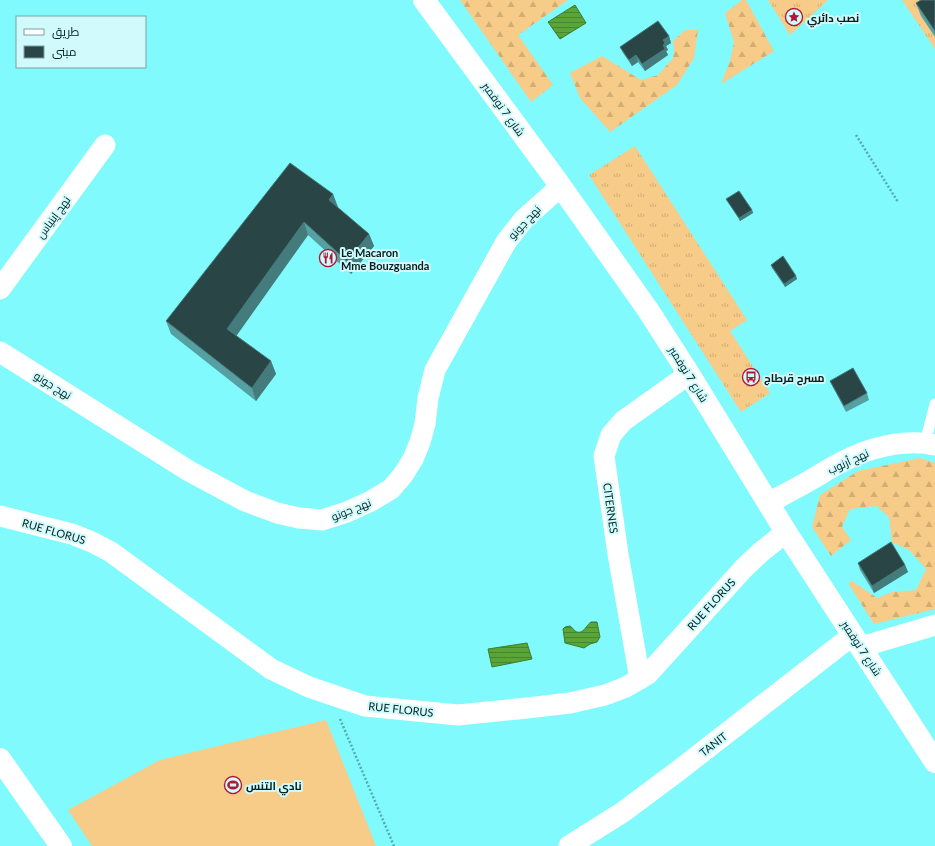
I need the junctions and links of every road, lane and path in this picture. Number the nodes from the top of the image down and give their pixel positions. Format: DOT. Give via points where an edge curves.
graph roads {
  1 [pos="424,0"];
  2 [pos="856,135"];
  3 [pos="106,145"];
  4 [pos="560,187"];
  5 [pos="898,202"];
  6 [pos="0,289"];
  7 [pos="0,352"];
  8 [pos="690,374"];
  9 [pos="935,404"];
  10 [pos="930,444"];
  11 [pos="768,503"];
  12 [pos="0,516"];
  13 [pos="786,532"];
  14 [pos="935,625"];
  15 [pos="857,641"];
  16 [pos="640,680"];
  17 [pos="330,695"];
  18 [pos="0,759"];
  19 [pos="935,762"];
  20 [pos="61,846"];
  21 [pos="394,846"];
  22 [pos="569,846"];
  1 -- 4 [label="main road, شارع 7 نوفمبر"];
  2 -- 5 [label="path"];
  3 -- 6 [label="street, نهج إينياس"];
  4 -- 7 [label="street, نهج جونو" via="524,219 506,242 435,370 420,442 403,475 391,489 372,501 322,520 284,515 245,501 189,471"];
  4 -- 8 [label="main road, شارع 7 نوفمبر" via="648,310"];
  8 -- 11 [label="main road, شارع 7 نوفمبر"];
  8 -- 16 [label="street, CITERNES" via="623,421 610,435 604,456"];
  9 -- 10 [label="lane"];
  10 -- 11 [label="street, نهج أرنوب" via="897,443 866,452 842,462"];
  11 -- 13 [label="main road, شارع 7 نوفمبر"];
  12 -- 17 [label="street, RUE FLORUS" via="72,534 111,552 270,668"];
  13 -- 15 [label="main road, شارع 7 نوفمبر"];
  13 -- 16 [label="street, RUE FLORUS" via="744,568"];
  14 -- 15 [label="street"];
  15 -- 19 [label="main road, شارع 7 نوفمبر"];
  15 -- 22 [label="street, TANIT" via="622,812"];
  16 -- 17 [label="street, RUE FLORUS" via="606,695 570,704 458,715 365,706"];
  17 -- 21 [label="path"];
  18 -- 20 [label="main road"];
}
